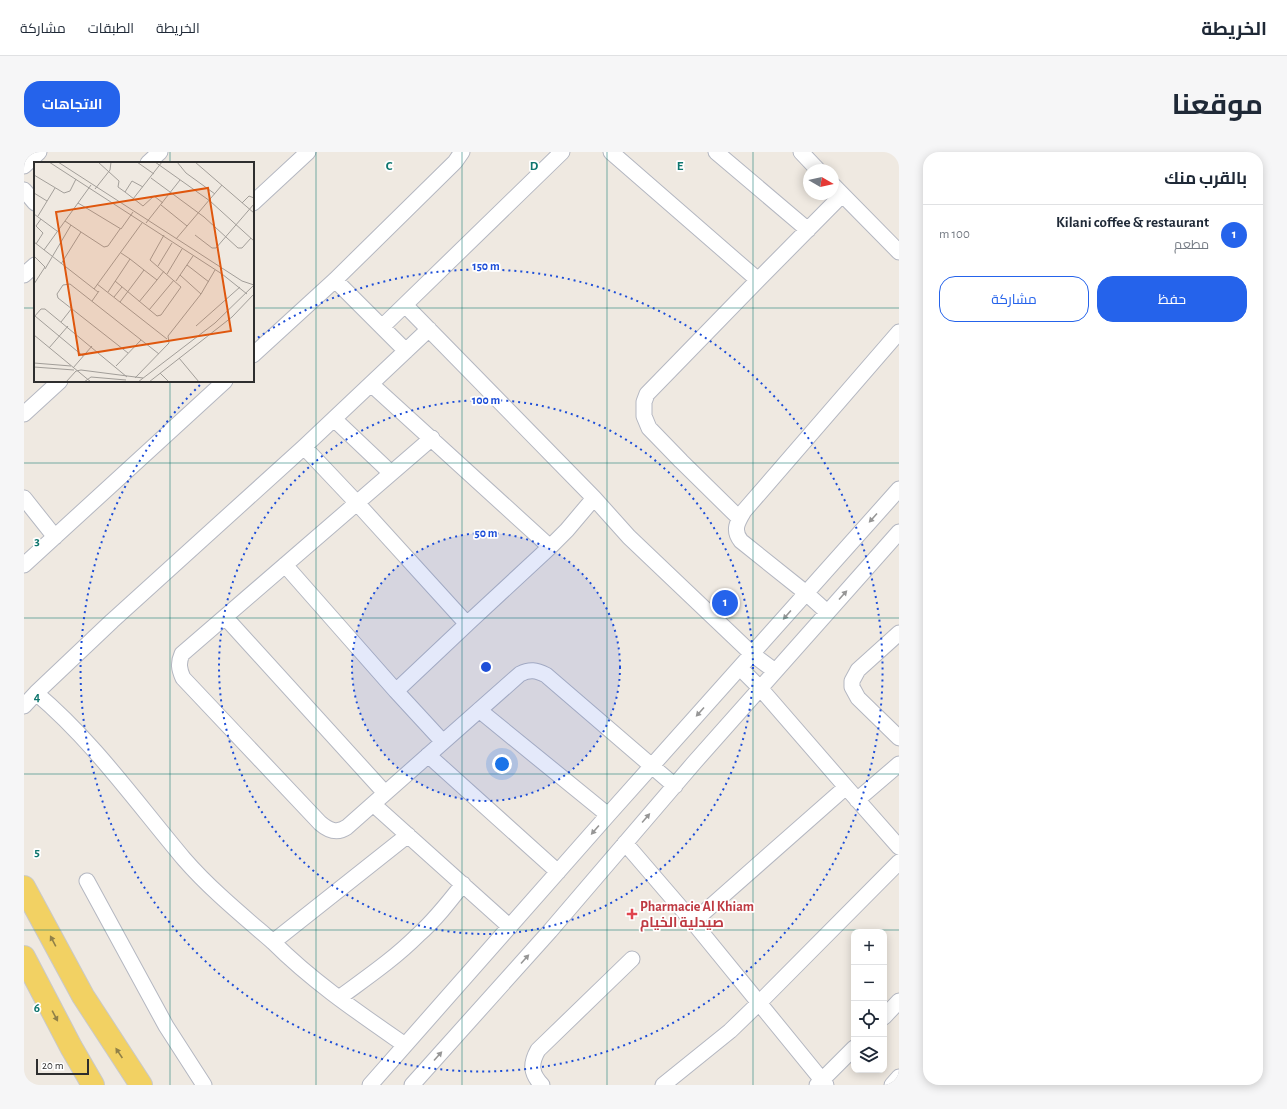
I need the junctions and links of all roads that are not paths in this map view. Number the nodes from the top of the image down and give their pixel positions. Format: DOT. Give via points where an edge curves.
graph roads {
  1 [pos="39,152"];
  2 [pos="160,152"];
  3 [pos="308,152"];
  4 [pos="462,152"];
  5 [pos="562,152"];
  6 [pos="611,152"];
  7 [pos="716,152"];
  8 [pos="801,152"];
  9 [pos="149,162"];
  10 [pos="812,164"];
  11 [pos="24,166"];
  12 [pos="24,190"];
  13 [pos="839,191"];
  14 [pos="830,200"];
  15 [pos="254,202"];
  16 [pos="34,203"];
  17 [pos="808,230"];
  18 [pos="899,252"];
  19 [pos="34,266"];
  20 [pos="24,275"];
  21 [pos="335,280"];
  22 [pos="758,280"];
  23 [pos="405,305"];
  24 [pos="382,327"];
  25 [pos="429,329"];
  26 [pos="899,332"];
  27 [pos="406,351"];
  28 [pos="254,354"];
  29 [pos="59,382"];
  30 [pos="224,382"];
  31 [pos="371,384"];
  32 [pos="24,414"];
  33 [pos="334,419"];
  34 [pos="432,438"];
  35 [pos="304,447"];
  36 [pos="391,473"];
  37 [pos="899,489"];
  38 [pos="24,498"];
  39 [pos="594,498"];
  40 [pos="357,503"];
  41 [pos="739,518"];
  42 [pos="899,532"];
  43 [pos="55,537"];
  44 [pos="550,547"];
  45 [pos="24,565"];
  46 [pos="285,565"];
  47 [pos="806,593"];
  48 [pos="828,612"];
  49 [pos="225,617"];
  50 [pos="467,624"];
  51 [pos="899,633"];
  52 [pos="752,654"];
  53 [pos="740,668"];
  54 [pos="775,671"];
  55 [pos="760,688"];
  56 [pos="396,691"];
  57 [pos="36,693"];
  58 [pos="24,706"];
  59 [pos="479,710"];
  60 [pos="899,738"];
  61 [pos="443,742"];
  62 [pos="428,755"];
  63 [pos="899,764"];
  64 [pos="652,767"];
  65 [pos="675,786"];
  66 [pos="846,787"];
  67 [pos="385,792"];
  68 [pos="857,800"];
  69 [pos="373,804"];
  70 [pos="608,815"];
  71 [pos="408,835"];
  72 [pos="625,843"];
  73 [pos="899,847"];
  74 [pos="899,862"];
  75 [pos="558,872"];
  76 [pos="87,881"];
  77 [pos="463,884"];
  78 [pos="24,887"];
  79 [pos="693,922"];
  80 [pos="510,927"];
  81 [pos="273,942"];
  82 [pos="24,957"];
  83 [pos="632,959"];
  84 [pos="339,998"];
  85 [pos="899,1001"];
  86 [pos="760,1003"];
  87 [pos="887,1014"];
  88 [pos="405,1045"];
  89 [pos="851,1051"];
  90 [pos="899,1078"];
  91 [pos="822,1084"];
  92 [pos="93,1085"];
  93 [pos="141,1085"];
  94 [pos="204,1085"];
  95 [pos="370,1085"];
  96 [pos="412,1085"];
  97 [pos="542,1085"];
  98 [pos="663,1085"];
  99 [pos="892,1085"];
  1 -- 11 [label="street"];
  2 -- 9 [label="street"];
  3 -- 15 [label="street"];
  4 -- 21 [label="street" via="455,162"];
  5 -- 23 [label="street"];
  6 -- 22 [label="street"];
  7 -- 17 [label="street"];
  8 -- 10 [label="street"];
  12 -- 16 [label="street"];
  13 -- 18 [label="street"];
  14 -- 17 [label="street"];
  17 -- 22 [label="street"];
  19 -- 20 [label="street"];
  21 -- 24 [label="street"];
  21 -- 28 [label="street"];
  22 -- 41 [label="street" via="647,394 644,402 644,416 649,428"];
  23 -- 24 [label="street"];
  23 -- 25 [label="street"];
  24 -- 27 [label="street"];
  25 -- 27 [label="street"];
  25 -- 39 [label="street"];
  26 -- 41 [label="street"];
  27 -- 31 [label="street"];
  29 -- 32 [label="street"];
  30 -- 43 [label="street"];
  31 -- 33 [label="street"];
  31 -- 34 [label="street"];
  33 -- 35 [label="street"];
  33 -- 36 [label="street"];
  34 -- 36 [label="street"];
  34 -- 44 [label="street"];
  35 -- 40 [label="street"];
  35 -- 57 [label="street"];
  36 -- 40 [label="street"];
  37 -- 47 [label="street, one-way"];
  38 -- 43 [label="street"];
  39 -- 44 [label="street"];
  39 -- 52 [label="street" via="661,568"];
  40 -- 46 [label="street"];
  40 -- 50 [label="street"];
  41 -- 47 [label="street" via="736,530 741,541"];
  48 -- 42 [label="street, one-way"];
  43 -- 45 [label="street"];
  44 -- 50 [label="street"];
  46 -- 49 [label="street"];
  46 -- 56 [label="street"];
  47 -- 48 [label="street"];
  47 -- 52 [label="street, one-way"];
  48 -- 54 [label="street"];
  49 -- 67 [label="street"];
  49 -- 69 [label="street" via="182,654 179,665 183,678 325,827 342,830"];
  50 -- 56 [label="street"];
  51 -- 60 [label="street" via="858,670 852,687 858,698"];
  52 -- 53 [label="street"];
  52 -- 54 [label="street"];
  53 -- 55 [label="street"];
  53 -- 64 [label="street, one-way"];
  54 -- 55 [label="street"];
  55 -- 65 [label="street"];
  55 -- 66 [label="street"];
  56 -- 61 [label="street"];
  57 -- 58 [label="street"];
  57 -- 81 [label="street" via="73,726 185,860 226,901"];
  59 -- 61 [label="street"];
  59 -- 64 [label="street" via="520,674 526,671 539,671"];
  59 -- 70 [label="street"];
  61 -- 62 [label="street"];
  62 -- 67 [label="street"];
  62 -- 75 [label="street"];
  63 -- 68 [label="street"];
  64 -- 65 [label="street"];
  64 -- 70 [label="street"];
  72 -- 65 [label="street, one-way"];
  66 -- 68 [label="street"];
  66 -- 79 [label="street"];
  67 -- 69 [label="street"];
  68 -- 73 [label="street"];
  69 -- 71 [label="street"];
  70 -- 75 [label="street, one-way"];
  71 -- 77 [label="street"];
  71 -- 81 [label="street"];
  72 -- 79 [label="street"];
  96 -- 72 [label="street, one-way"];
  74 -- 86 [label="street"];
  75 -- 80 [label="street"];
  76 -- 94 [label="street" via="166,1026"];
  77 -- 80 [label="street"];
  77 -- 84 [label="street" via="419,935 390,961"];
  93 -- 78 [label="main road, one-way" via="83,996"];
  79 -- 86 [label="street"];
  80 -- 88 [label="street"];
  81 -- 84 [label="street"];
  82 -- 92 [label="main road, one-way"];
  83 -- 97 [label="street" via="538,1050 532,1069"];
  84 -- 88 [label="street"];
  85 -- 87 [label="street"];
  86 -- 91 [label="street"];
  86 -- 98 [label="street" via="730,1031"];
  88 -- 95 [label="street"];
  89 -- 91 [label="street"];
  90 -- 99 [label="street"];
}
